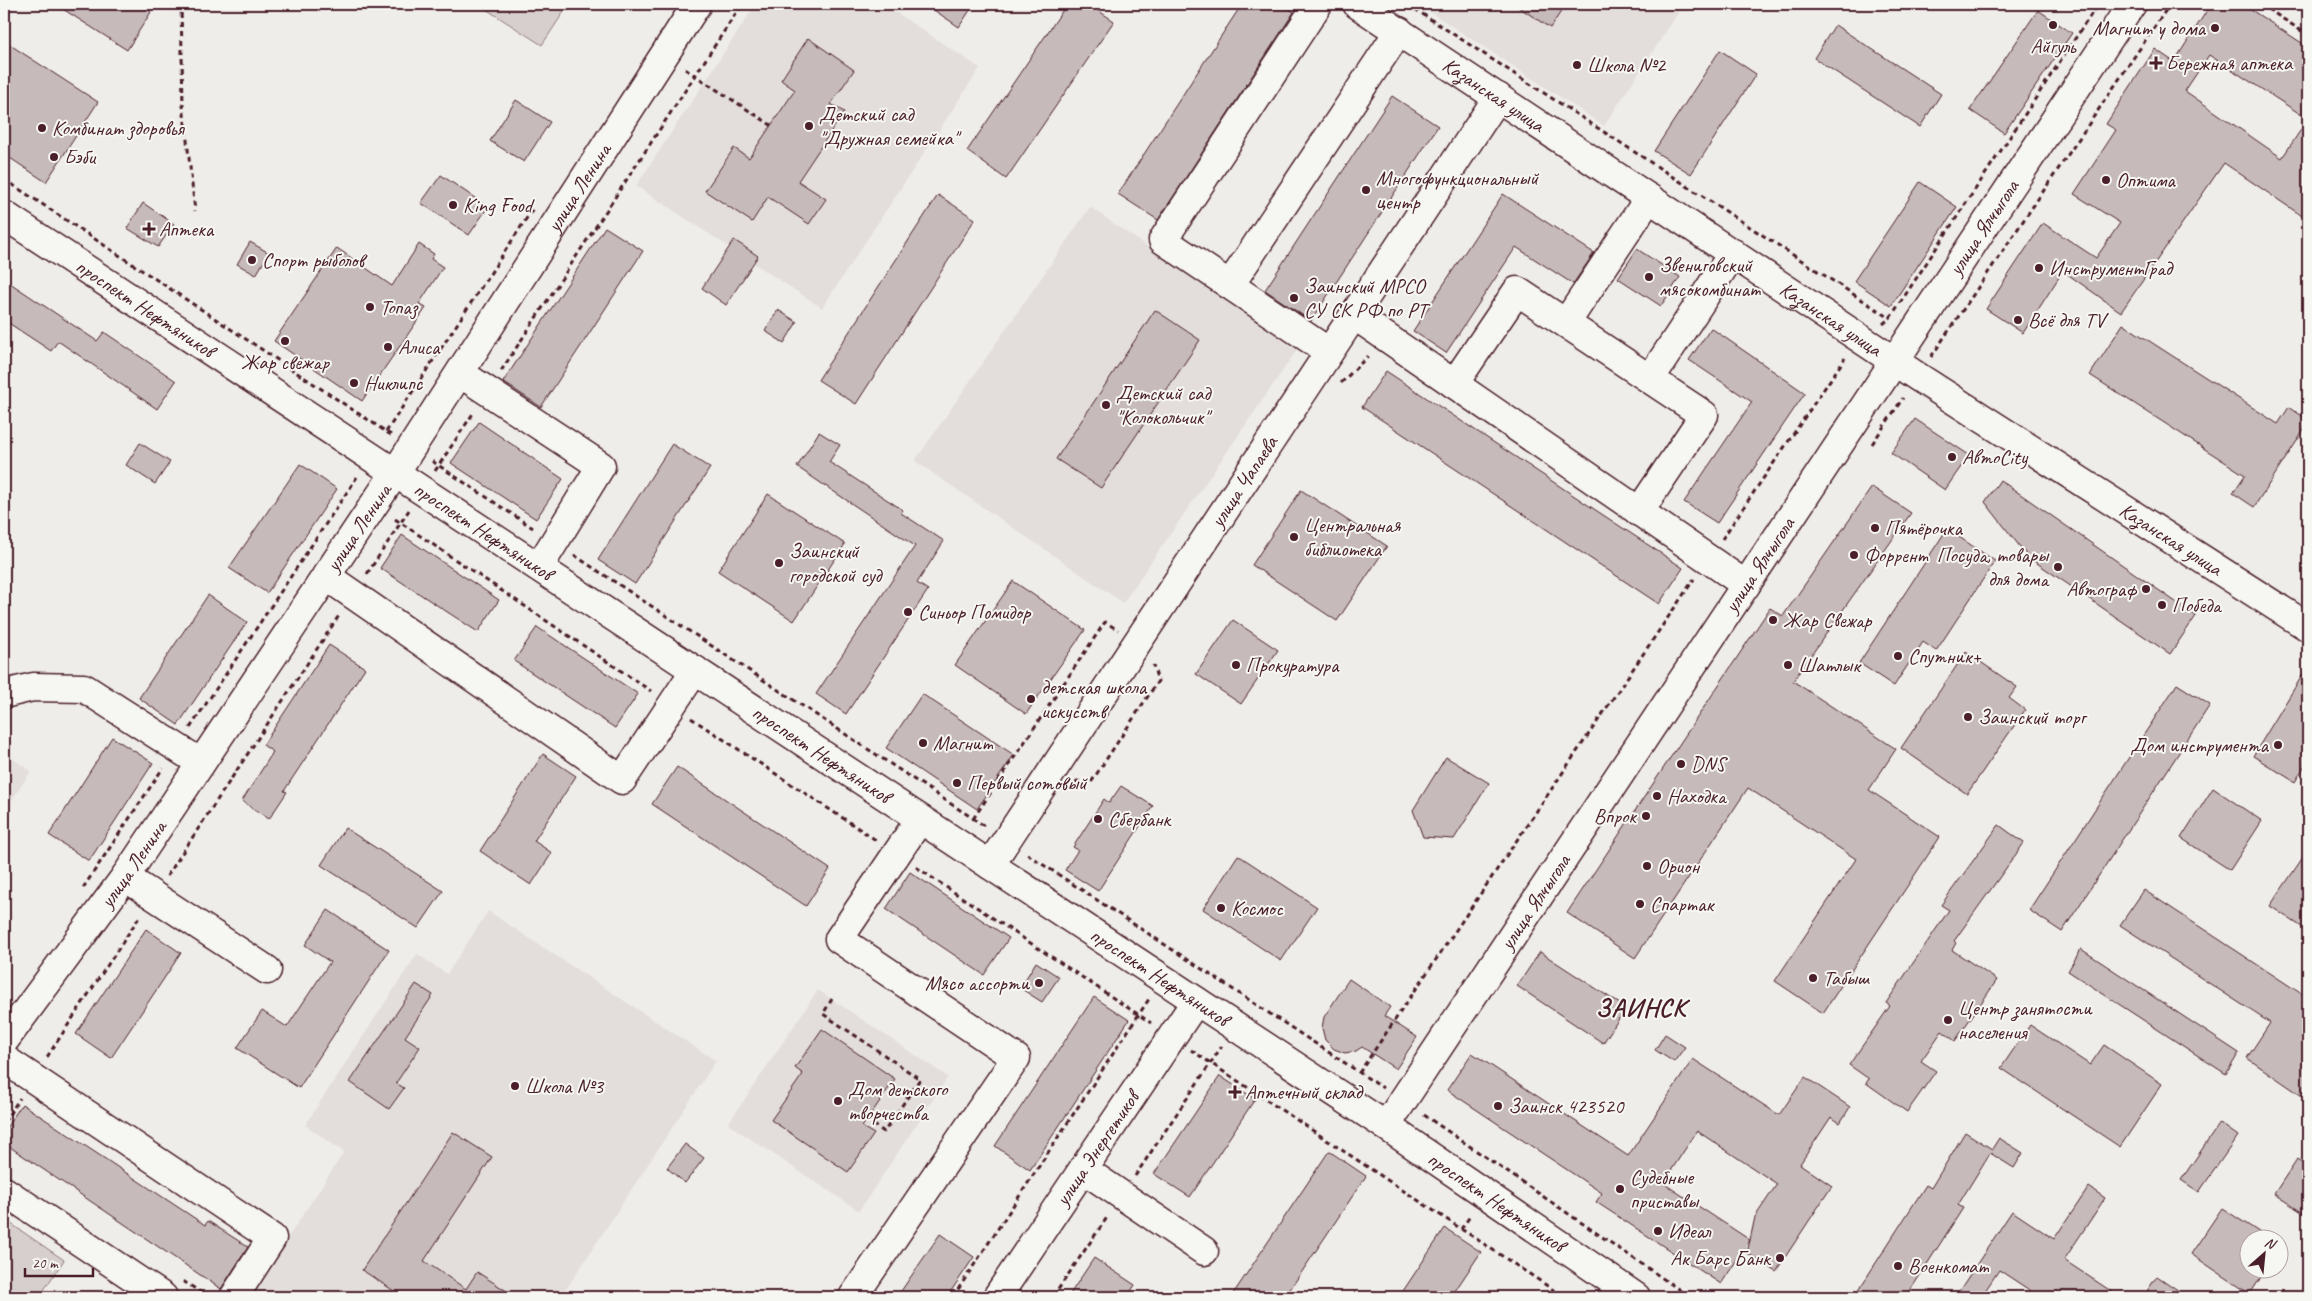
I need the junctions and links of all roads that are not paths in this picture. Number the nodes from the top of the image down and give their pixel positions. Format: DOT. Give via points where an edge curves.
graph roads {
  1 [pos="697,4"];
  2 [pos="1318,4"];
  3 [pos="1357,4"];
  4 [pos="2132,4"];
  5 [pos="1398,31"];
  6 [pos="1498,97"];
  7 [pos="1649,198"];
  8 [pos="4,215"];
  9 [pos="1732,253"];
  10 [pos="1230,285"];
  11 [pos="1354,315"];
  12 [pos="1566,324"];
  13 [pos="1329,352"];
  14 [pos="1895,361"];
  15 [pos="460,372"];
  16 [pos="1650,379"];
  17 [pos="1454,384"];
  18 [pos="395,473"];
  19 [pos="1640,512"];
  20 [pos="539,567"];
  21 [pos="326,576"];
  22 [pos="1746,585"];
  23 [pos="2308,627"];
  24 [pos="695,670"];
  25 [pos="4,694"];
  26 [pos="201,763"];
  27 [pos="920,819"];
  28 [pos="990,865"];
  29 [pos="125,877"];
  30 [pos="267,970"];
  31 [pos="1196,1001"];
  32 [pos="4,1041"];
  33 [pos="4,1060"];
  34 [pos="1386,1126"];
  35 [pos="1083,1169"];
  36 [pos="4,1191"];
  37 [pos="1204,1251"];
  38 [pos="163,1297"];
  39 [pos="234,1297"];
  40 [pos="853,1297"];
  41 [pos="997,1297"];
  42 [pos="1636,1297"];
  1 -- 15 [label="street, улица Ленина"];
  2 -- 10 [label="street" via="1163,240"];
  3 -- 5 [label="street, Казанская улица"];
  4 -- 14 [label="street, улица Ялчыгола"];
  5 -- 6 [label="street, Казанская улица"];
  5 -- 10 [label="street"];
  6 -- 7 [label="street, Казанская улица"];
  6 -- 11 [label="street, улица Чапаева"];
  7 -- 9 [label="street, Казанская улица"];
  7 -- 12 [label="street"];
  8 -- 18 [label="street, проспект Нефтяников"];
  9 -- 14 [label="street, Казанская улица"];
  9 -- 16 [label="street"];
  10 -- 13 [label="street"];
  11 -- 13 [label="street, улица Чапаева"];
  11 -- 17 [label="street"];
  12 -- 16 [label="street"];
  12 -- 17 [label="street" via="1516,291"];
  13 -- 28 [label="street, улица Чапаева" via="1018,847"];
  14 -- 22 [label="street, улица Ялчыгола"];
  14 -- 23 [label="street, Казанская улица"];
  15 -- 18 [label="street, улица Ленина"];
  15 -- 20 [label="street" via="601,466"];
  16 -- 19 [label="street" via="1704,415"];
  17 -- 19 [label="street"];
  18 -- 20 [label="street, проспект Нефтяников"];
  18 -- 21 [label="street, улица Ленина"];
  19 -- 22 [label="street"];
  20 -- 24 [label="street, проспект Нефтяников"];
  21 -- 24 [label="street" via="622,780"];
  21 -- 26 [label="street, улица Ленина"];
  22 -- 34 [label="street, улица Ялчыгола"];
  24 -- 27 [label="street, проспект Нефтяников"];
  25 -- 26 [label="street" via="33,687 84,688"];
  26 -- 29 [label="street, улица Ленина"];
  27 -- 28 [label="street, проспект Нефтяников"];
  27 -- 40 [label="street" via="839,939 1016,1058"];
  28 -- 31 [label="street, проспект Нефтяников"];
  29 -- 30 [label="street"];
  29 -- 32 [label="street, улица Ленина"];
  31 -- 34 [label="street, проспект Нефтяников"];
  31 -- 35 [label="street, улица Энергетиков"];
  33 -- 39 [label="street" via="272,1238"];
  34 -- 42 [label="street, проспект Нефтяников"];
  35 -- 37 [label="street"];
  35 -- 41 [label="street, улица Энергетиков"];
  36 -- 38 [label="street"];
}
